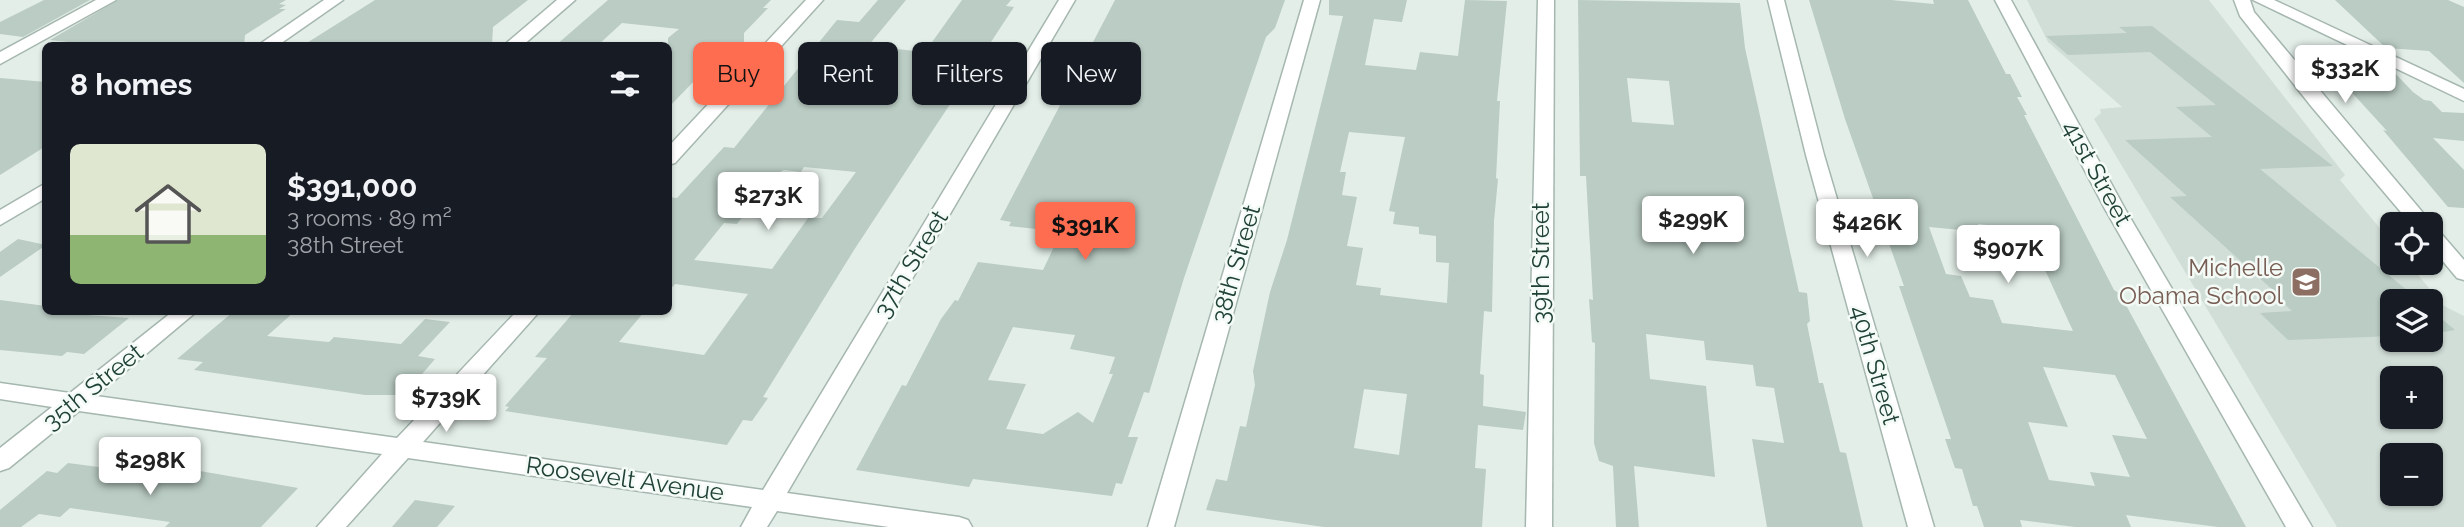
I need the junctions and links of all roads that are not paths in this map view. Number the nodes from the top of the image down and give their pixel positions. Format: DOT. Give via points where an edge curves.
graph roads {
  1 [pos="108,0"];
  2 [pos="335,0"];
  3 [pos="567,0"];
  4 [pos="815,0"];
  5 [pos="1067,0"];
  6 [pos="1312,0"];
  7 [pos="1546,0"];
  8 [pos="1776,0"];
  9 [pos="2003,0"];
  10 [pos="2242,0"];
  11 [pos="2261,0"];
  12 [pos="271,42"];
  13 [pos="516,42"];
  14 [pos="0,59"];
  15 [pos="2464,96"];
  16 [pos="672,155"];
  17 [pos="42,192"];
  18 [pos="2412,212"];
  19 [pos="0,219"];
  20 [pos="2443,248"];
  21 [pos="2464,273"];
  22 [pos="181,315"];
  23 [pos="525,315"];
  24 [pos="0,391"];
  25 [pos="75,401"];
  26 [pos="403,447"];
  27 [pos="0,462"];
  28 [pos="770,500"];
  29 [pos="330,527"];
  30 [pos="754,527"];
  31 [pos="959,527"];
  32 [pos="1160,527"];
  33 [pos="1539,527"];
  34 [pos="1921,527"];
  35 [pos="2299,527"];
  1 -- 14 [label="street"];
  2 -- 12 [label="street"];
  3 -- 13 [label="street"];
  4 -- 16 [label="street"];
  5 -- 28 [label="street, 37th Street"];
  6 -- 32 [label="street, 38th Street"];
  7 -- 33 [label="street, 39th Street"];
  8 -- 34 [label="street, 40th Street"];
  9 -- 35 [label="street, 41st Street" via="2115,209"];
  10 -- 18 [label="street" via="2246,13 2316,102"];
  11 -- 15 [label="street"];
  17 -- 19 [label="street"];
  20 -- 21 [label="street"];
  22 -- 25 [label="street, 35th Street"];
  23 -- 26 [label="street"];
  24 -- 25 [label="street, Roosevelt Avenue"];
  25 -- 26 [label="street, Roosevelt Avenue"];
  25 -- 27 [label="street, 35th Street"];
  26 -- 28 [label="street, Roosevelt Avenue"];
  26 -- 29 [label="street"];
  28 -- 30 [label="street, 37th Street"];
  28 -- 31 [label="street, Roosevelt Avenue"];
}
